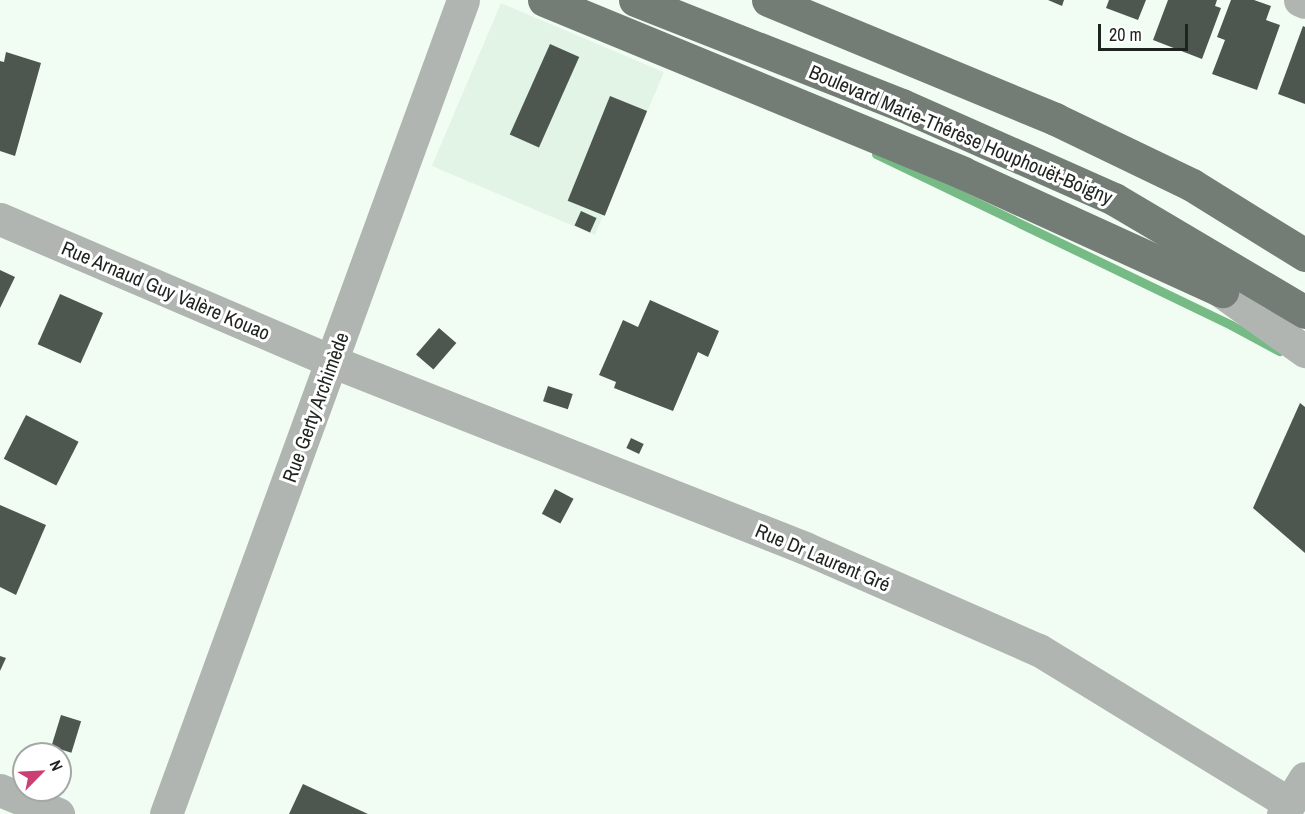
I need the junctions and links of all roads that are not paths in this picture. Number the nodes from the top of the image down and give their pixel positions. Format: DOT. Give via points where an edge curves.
graph roads {
  1 [pos="463,0"];
  2 [pos="544,0"];
  3 [pos="635,0"];
  4 [pos="768,0"];
  5 [pos="1300,0"];
  6 [pos="1305,2"];
  7 [pos="1192,185"];
  8 [pos="1114,199"];
  9 [pos="0,219"];
  10 [pos="1305,229"];
  11 [pos="1305,255"];
  12 [pos="1222,291"];
  13 [pos="1305,312"];
  14 [pos="1305,351"];
  15 [pos="331,361"];
  16 [pos="0,790"];
  17 [pos="1292,798"];
  18 [pos="58,814"];
  19 [pos="166,814"];
  1 -- 15 [label="street, Rue Gerty Archimède"];
  2 -- 12 [label="main road" via="963,173"];
  3 -- 8 [label="main road, Boulevard Marie-Thérèse Houphouët-Boigny" via="902,105"];
  4 -- 7 [label="main road" via="1055,119"];
  5 -- 6 [label="street"];
  7 -- 10 [label="main road" via="1240,195"];
  7 -- 11 [label="main road"];
  8 -- 12 [label="street" via="1174,258"];
  8 -- 13 [label="main road, Boulevard Marie-Thérèse Houphouët-Boigny"];
  9 -- 15 [label="street, Rue Arnaud Guy Valère Kouao"];
  12 -- 14 [label="street"];
  15 -- 17 [label="street, Rue Dr Laurent Gré" via="805,548 1039,650"];
  15 -- 19 [label="street, Rue Gerty Archimède"];
  16 -- 18 [label="street"];
}
